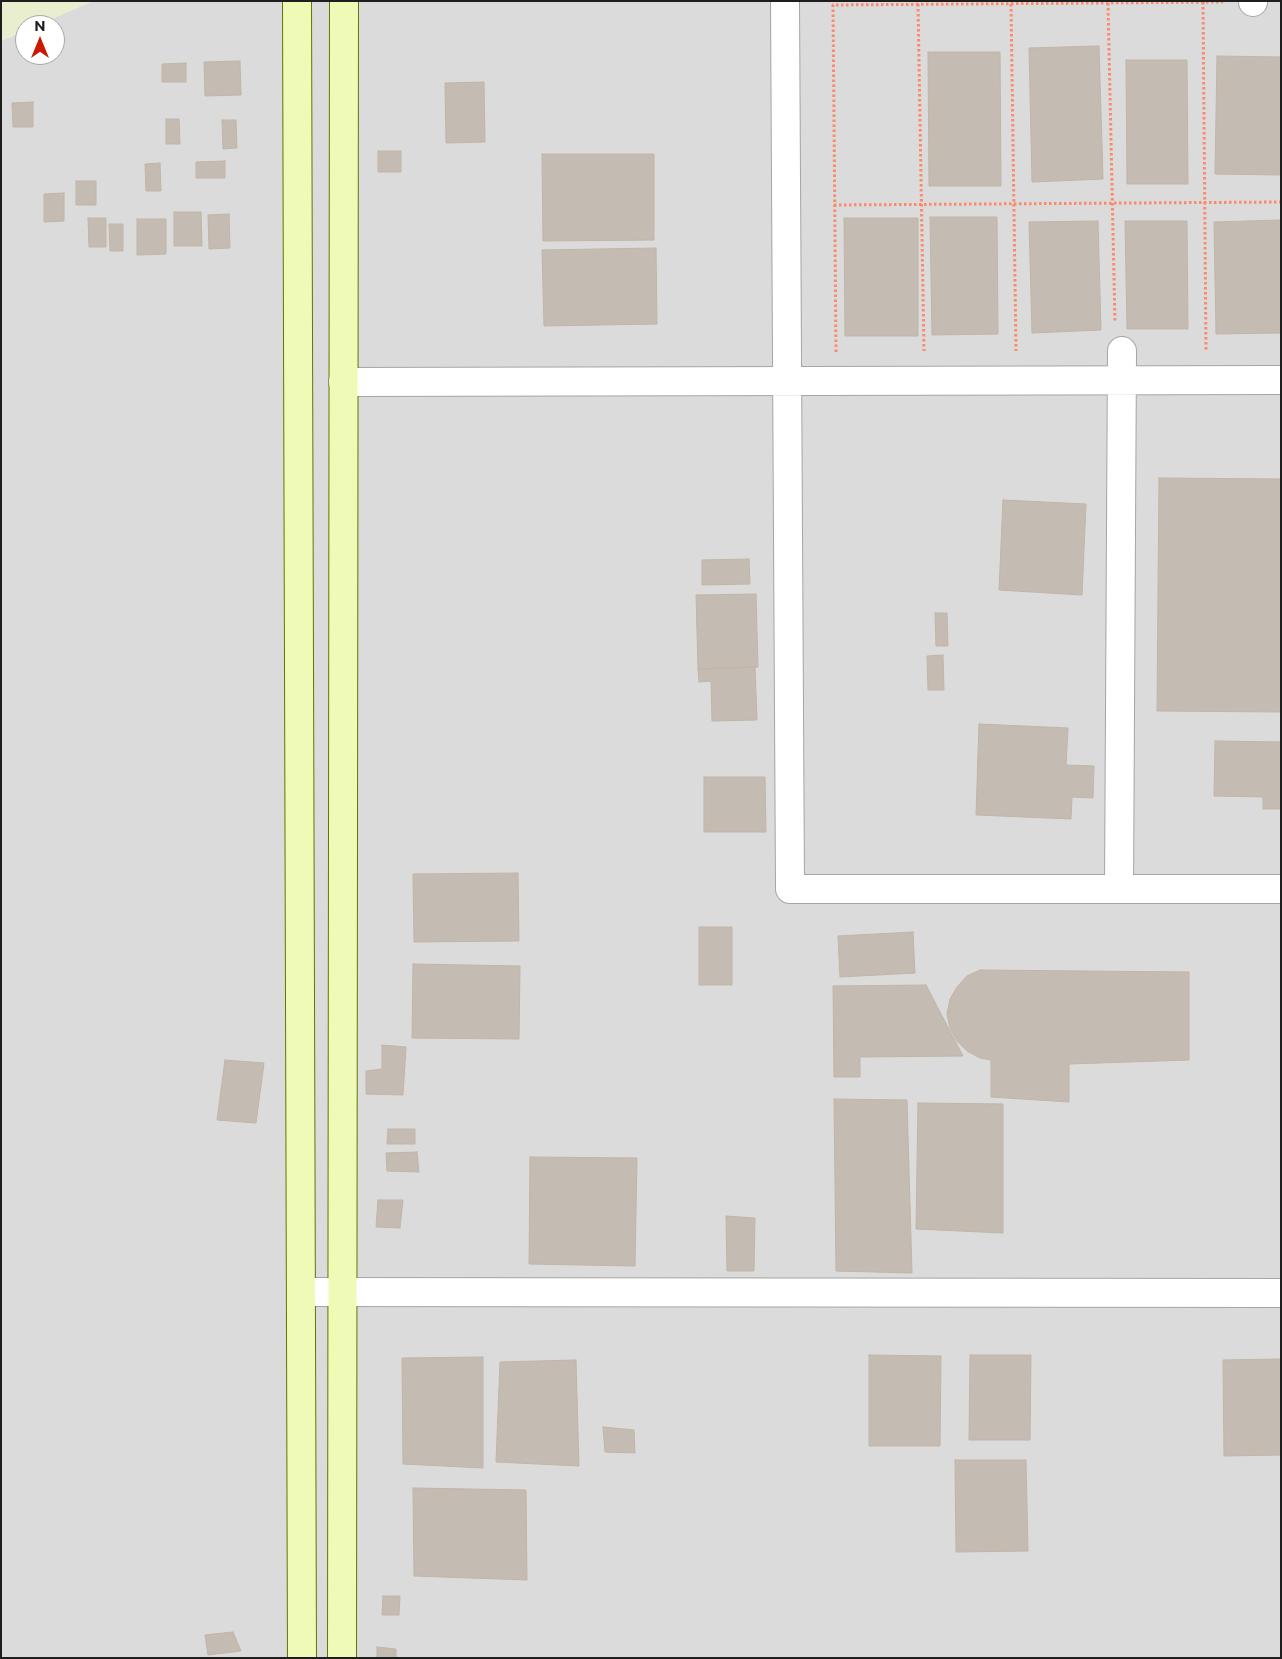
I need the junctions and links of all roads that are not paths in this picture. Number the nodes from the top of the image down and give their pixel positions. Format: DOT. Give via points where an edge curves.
graph roads {
  1 [pos="297,1"];
  2 [pos="344,1"];
  3 [pos="785,1"];
  4 [pos="1122,351"];
  5 [pos="1122,380"];
  6 [pos="1281,380"];
  7 [pos="787,381"];
  8 [pos="344,382"];
  9 [pos="1119,889"];
  10 [pos="1281,889"];
  11 [pos="301,1292"];
  12 [pos="342,1292"];
  13 [pos="1281,1293"];
  14 [pos="302,1658"];
  15 [pos="342,1658"];
  1 -- 11 [label="street"];
  2 -- 8 [label="street"];
  3 -- 7 [label="street"];
  4 -- 5 [label="street"];
  5 -- 6 [label="street"];
  5 -- 7 [label="street"];
  5 -- 9 [label="street"];
  7 -- 8 [label="street"];
  7 -- 9 [label="street" via="790,889"];
  8 -- 12 [label="street"];
  9 -- 10 [label="street"];
  11 -- 12 [label="street"];
  11 -- 14 [label="street"];
  12 -- 13 [label="street"];
  12 -- 15 [label="street"];
}
